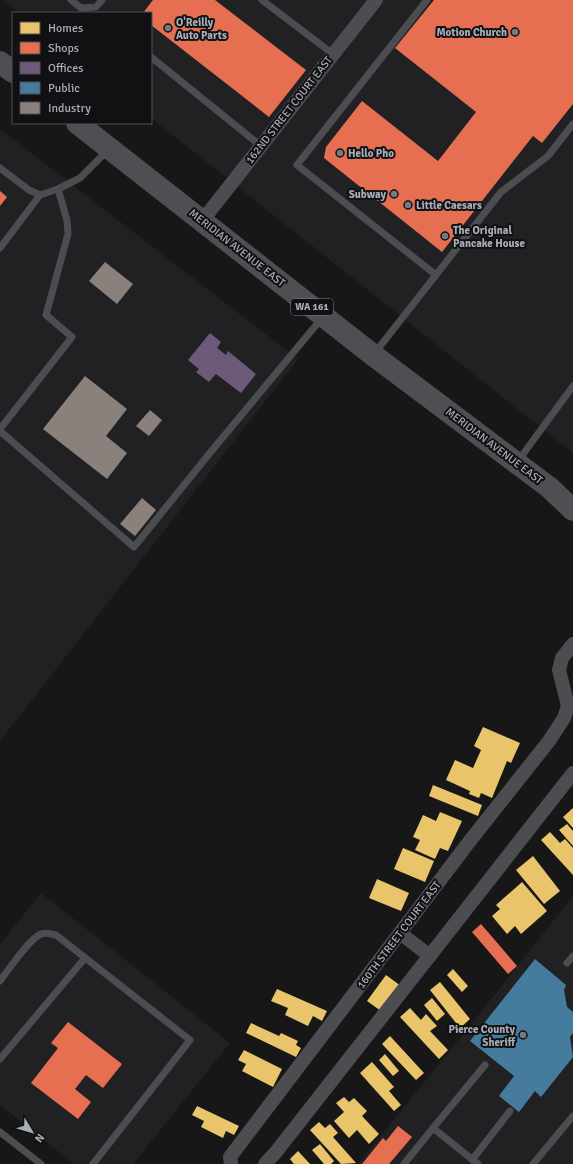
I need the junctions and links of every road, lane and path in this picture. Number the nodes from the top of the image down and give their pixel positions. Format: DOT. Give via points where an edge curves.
graph roads {
  1 [pos="71,0"];
  2 [pos="102,0"];
  3 [pos="262,0"];
  4 [pos="376,0"];
  5 [pos="427,0"];
  6 [pos="333,54"];
  7 [pos="152,58"];
  8 [pos="0,62"];
  9 [pos="12,71"];
  10 [pos="78,124"];
  11 [pos="573,124"];
  12 [pos="261,146"];
  13 [pos="109,148"];
  14 [pos="0,168"];
  15 [pos="58,189"];
  16 [pos="40,195"];
  17 [pos="202,221"];
  18 [pos="0,248"];
  19 [pos="436,275"];
  20 [pos="324,316"];
  21 [pos="373,355"];
  22 [pos="572,389"];
  23 [pos="0,430"];
  24 [pos="516,463"];
  25 [pos="550,488"];
  26 [pos="573,498"];
  27 [pos="573,510"];
  28 [pos="573,644"];
  29 [pos="570,708"];
  30 [pos="573,773"];
  31 [pos="400,933"];
  32 [pos="430,956"];
  33 [pos="573,956"];
  34 [pos="85,958"];
  35 [pos="568,963"];
  36 [pos="0,980"];
  37 [pos="0,1059"];
  38 [pos="485,1065"];
  39 [pos="510,1111"];
  40 [pos="573,1116"];
  41 [pos="433,1128"];
  42 [pos="0,1132"];
  43 [pos="475,1162"];
  44 [pos="41,1164"];
  45 [pos="93,1164"];
  46 [pos="231,1164"];
  47 [pos="265,1164"];
  48 [pos="404,1164"];
  49 [pos="533,1164"];
  1 -- 2 [label="lane" via="81,8 96,7"];
  3 -- 6 [label="lane"];
  4 -- 6 [label="street, 162ND STREET COURT EAST"];
  5 -- 19 [label="lane" via="297,165"];
  6 -- 12 [label="street, 162ND STREET COURT EAST"];
  7 -- 12 [label="lane"];
  8 -- 9 [label="main road"];
  10 -- 13 [label="main road, MERIDIAN AVENUE EAST / WA 161"];
  11 -- 19 [label="lane" via="548,156 501,192"];
  12 -- 17 [label="street, 162ND STREET COURT EAST"];
  13 -- 15 [label="lane" via="80,178"];
  13 -- 17 [label="main road, MERIDIAN AVENUE EAST / WA 161"];
  14 -- 16 [label="lane" via="29,190"];
  15 -- 16 [label="lane"];
  15 -- 23 [label="lane" via="67,220 68,234 46,315 72,337"];
  16 -- 18 [label="lane"];
  17 -- 20 [label="main road, MERIDIAN AVENUE EAST / WA 161"];
  19 -- 21 [label="lane"];
  20 -- 21 [label="main road, MERIDIAN AVENUE EAST / WA 161"];
  20 -- 23 [label="lane" via="134,548"];
  21 -- 24 [label="main road, MERIDIAN AVENUE EAST / WA 161"];
  22 -- 24 [label="lane"];
  24 -- 25 [label="main road, MERIDIAN AVENUE EAST / WA 161"];
  25 -- 26 [label="main road, MERIDIAN AVENUE EAST / WA 161"];
  25 -- 27 [label="main road, MERIDIAN AVENUE EAST / WA 161"];
  28 -- 29 [label="street, 160TH STREET COURT EAST" via="562,658 559,670"];
  29 -- 31 [label="street, 160TH STREET COURT EAST" via="549,741"];
  30 -- 32 [label="street"];
  31 -- 32 [label="street"];
  31 -- 46 [label="street, 160TH STREET COURT EAST" via="230,1157"];
  32 -- 47 [label="street"];
  33 -- 35 [label="lane"];
  34 -- 36 [label="lane" via="56,935 41,934 32,940"];
  34 -- 37 [label="lane"];
  34 -- 45 [label="lane" via="190,1040"];
  38 -- 41 [label="lane"];
  39 -- 43 [label="lane"];
  40 -- 49 [label="lane"];
  41 -- 43 [label="lane"];
  41 -- 48 [label="lane"];
  42 -- 44 [label="lane"];
}
